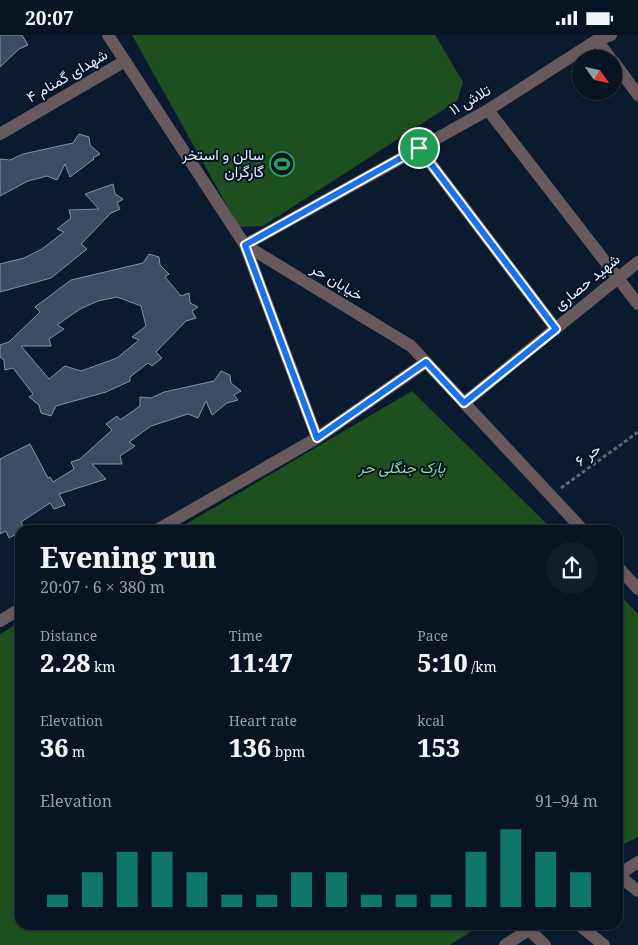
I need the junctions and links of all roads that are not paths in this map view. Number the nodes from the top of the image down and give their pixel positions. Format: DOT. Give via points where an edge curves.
graph roads {
  1 [pos="108,35"];
  2 [pos="611,35"];
  3 [pos="599,38"];
  4 [pos="606,50"];
  5 [pos="125,61"];
  6 [pos="622,73"];
  7 [pos="638,95"];
  8 [pos="488,110"];
  9 [pos="0,134"];
  10 [pos="419,148"];
  11 [pos="245,245"];
  12 [pos="638,262"];
  13 [pos="619,277"];
  14 [pos="638,304"];
  15 [pos="556,329"];
  16 [pos="426,362"];
  17 [pos="464,403"];
  18 [pos="317,438"];
  19 [pos="166,525"];
  20 [pos="578,525"];
  21 [pos="623,572"];
  22 [pos="638,589"];
  23 [pos="15,612"];
  24 [pos="0,621"];
  25 [pos="638,862"];
  26 [pos="623,872"];
  27 [pos="623,879"];
  28 [pos="638,891"];
  29 [pos="530,930"];
  30 [pos="534,930"];
  31 [pos="585,930"];
  32 [pos="505,945"];
  33 [pos="545,945"];
  34 [pos="604,945"];
  1 -- 5 [label="street, خیابان حر"];
  2 -- 3 [label="street, تلاش ۱۱"];
  3 -- 4 [label="street"];
  3 -- 8 [label="street, تلاش ۱۱"];
  5 -- 9 [label="street, شهدای گمنام ۴"];
  5 -- 11 [label="street, خیابان حر"];
  6 -- 7 [label="street"];
  8 -- 10 [label="street, تلاش ۱۱"];
  8 -- 13 [label="street"];
  10 -- 11 [label="street, تلاش ۱۱"];
  10 -- 15 [label="street"];
  11 -- 16 [label="street, خیابان حر" via="411,345"];
  11 -- 18 [label="street"];
  12 -- 13 [label="street, شهید حصاری"];
  13 -- 14 [label="street"];
  13 -- 15 [label="street, شهید حصاری"];
  15 -- 17 [label="street, شهید حصاری"];
  16 -- 17 [label="street, خیابان حر"];
  16 -- 18 [label="street"];
  17 -- 20 [label="street, خیابان حر"];
  18 -- 19 [label="street"];
  21 -- 22 [label="street"];
  23 -- 24 [label="street"];
  25 -- 26 [label="street"];
  27 -- 28 [label="street"];
  29 -- 32 [label="street"];
  30 -- 33 [label="street"];
  31 -- 34 [label="street"];
}
